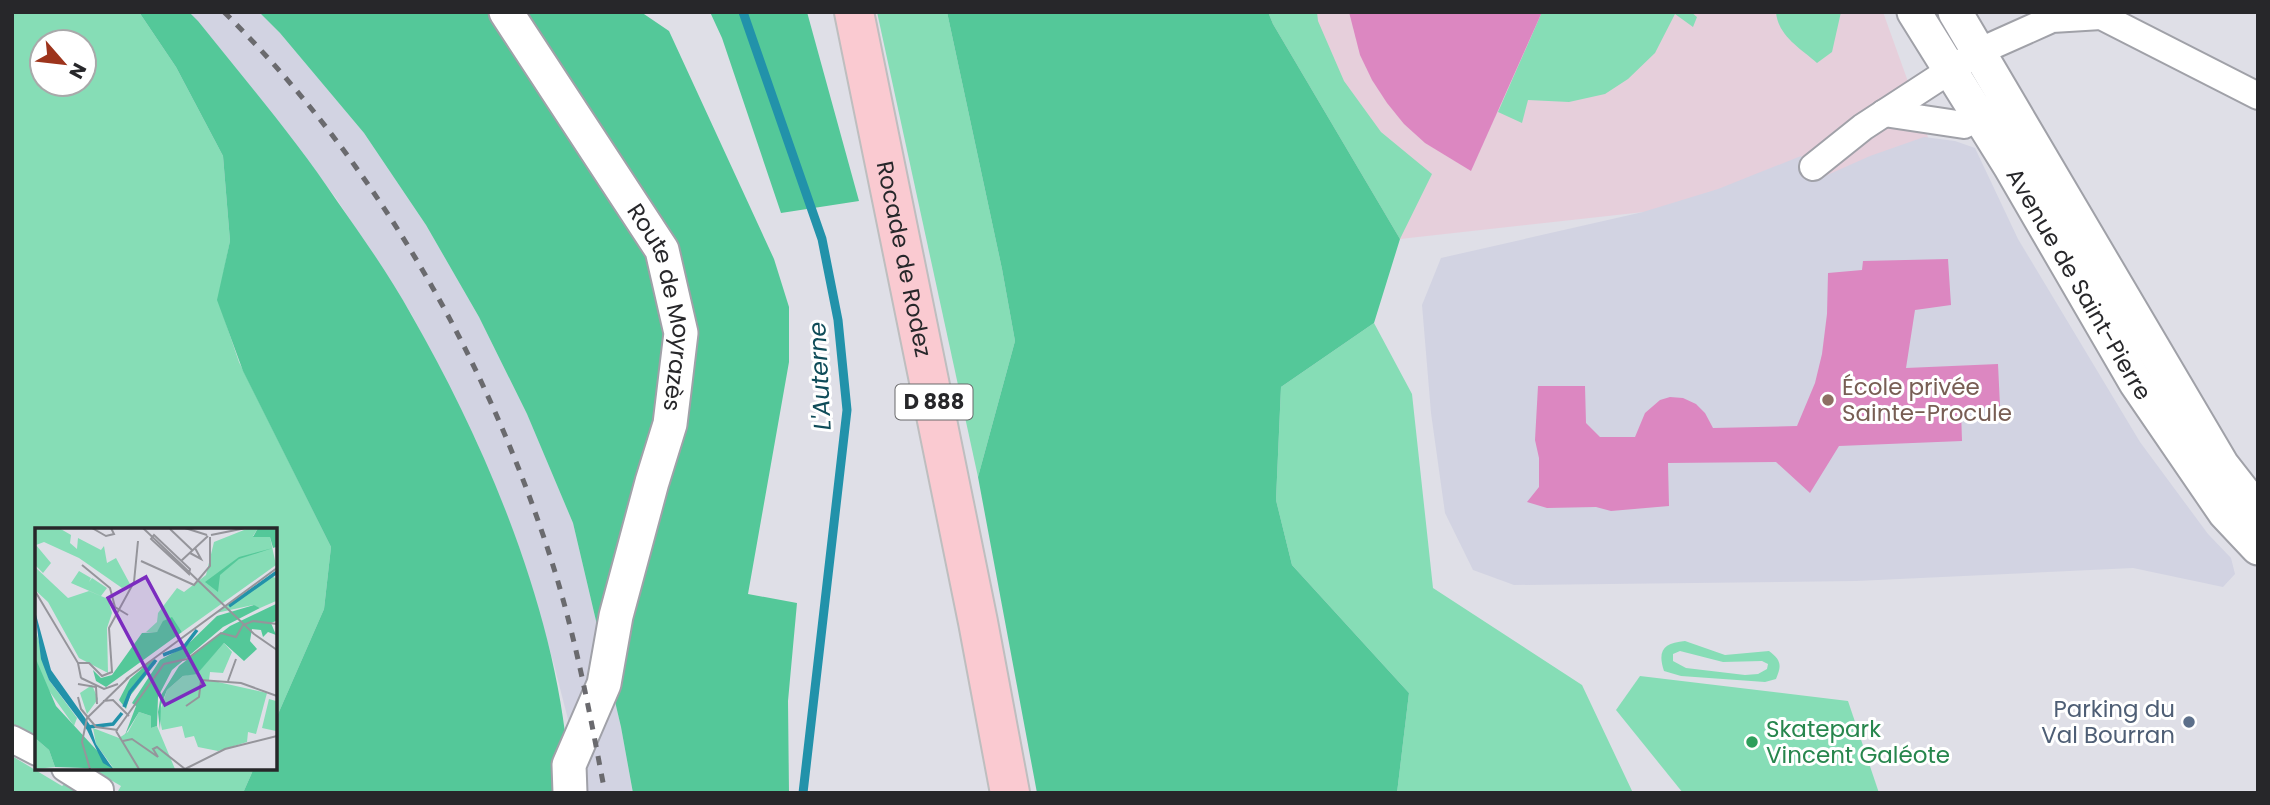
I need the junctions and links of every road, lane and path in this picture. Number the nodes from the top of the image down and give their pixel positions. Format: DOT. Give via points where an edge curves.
graph roads {
  1 [pos="506,12"];
  2 [pos="854,12"];
  3 [pos="1914,12"];
  4 [pos="1955,12"];
  5 [pos="1978,52"];
  6 [pos="1950,71"];
  7 [pos="2258,96"];
  8 [pos="1992,108"];
  9 [pos="1884,113"];
  10 [pos="1813,167"];
  11 [pos="2258,511"];
  12 [pos="2258,548"];
  13 [pos="12,738"];
  14 [pos="35,751"];
  15 [pos="68,770"];
  16 [pos="100,793"];
  17 [pos="570,793"];
  18 [pos="1010,793"];
  1 -- 17 [label="street, Route de Moyrazès" via="662,250 681,333 670,424 616,616 604,684 569,765"];
  2 -- 18 [label="main road, Rocade de Rodez / D 888"];
  3 -- 6 [label="street, Avenue de Saint-Pierre"];
  4 -- 5 [label="street, Avenue de Saint-Pierre"];
  5 -- 6 [label="street"];
  5 -- 7 [label="street" via="2052,19 2101,16"];
  5 -- 8 [label="street, Avenue de Saint-Pierre"];
  6 -- 8 [label="street, Avenue de Saint-Pierre"];
  6 -- 9 [label="street"];
  8 -- 9 [label="street" via="1964,125"];
  8 -- 11 [label="street, Avenue de Saint-Pierre" via="2222,465"];
  8 -- 12 [label="street, Avenue de Saint-Pierre" via="2136,383 2225,513"];
  9 -- 10 [label="street"];
  13 -- 14 [label="street"];
  15 -- 16 [label="street"];
}
